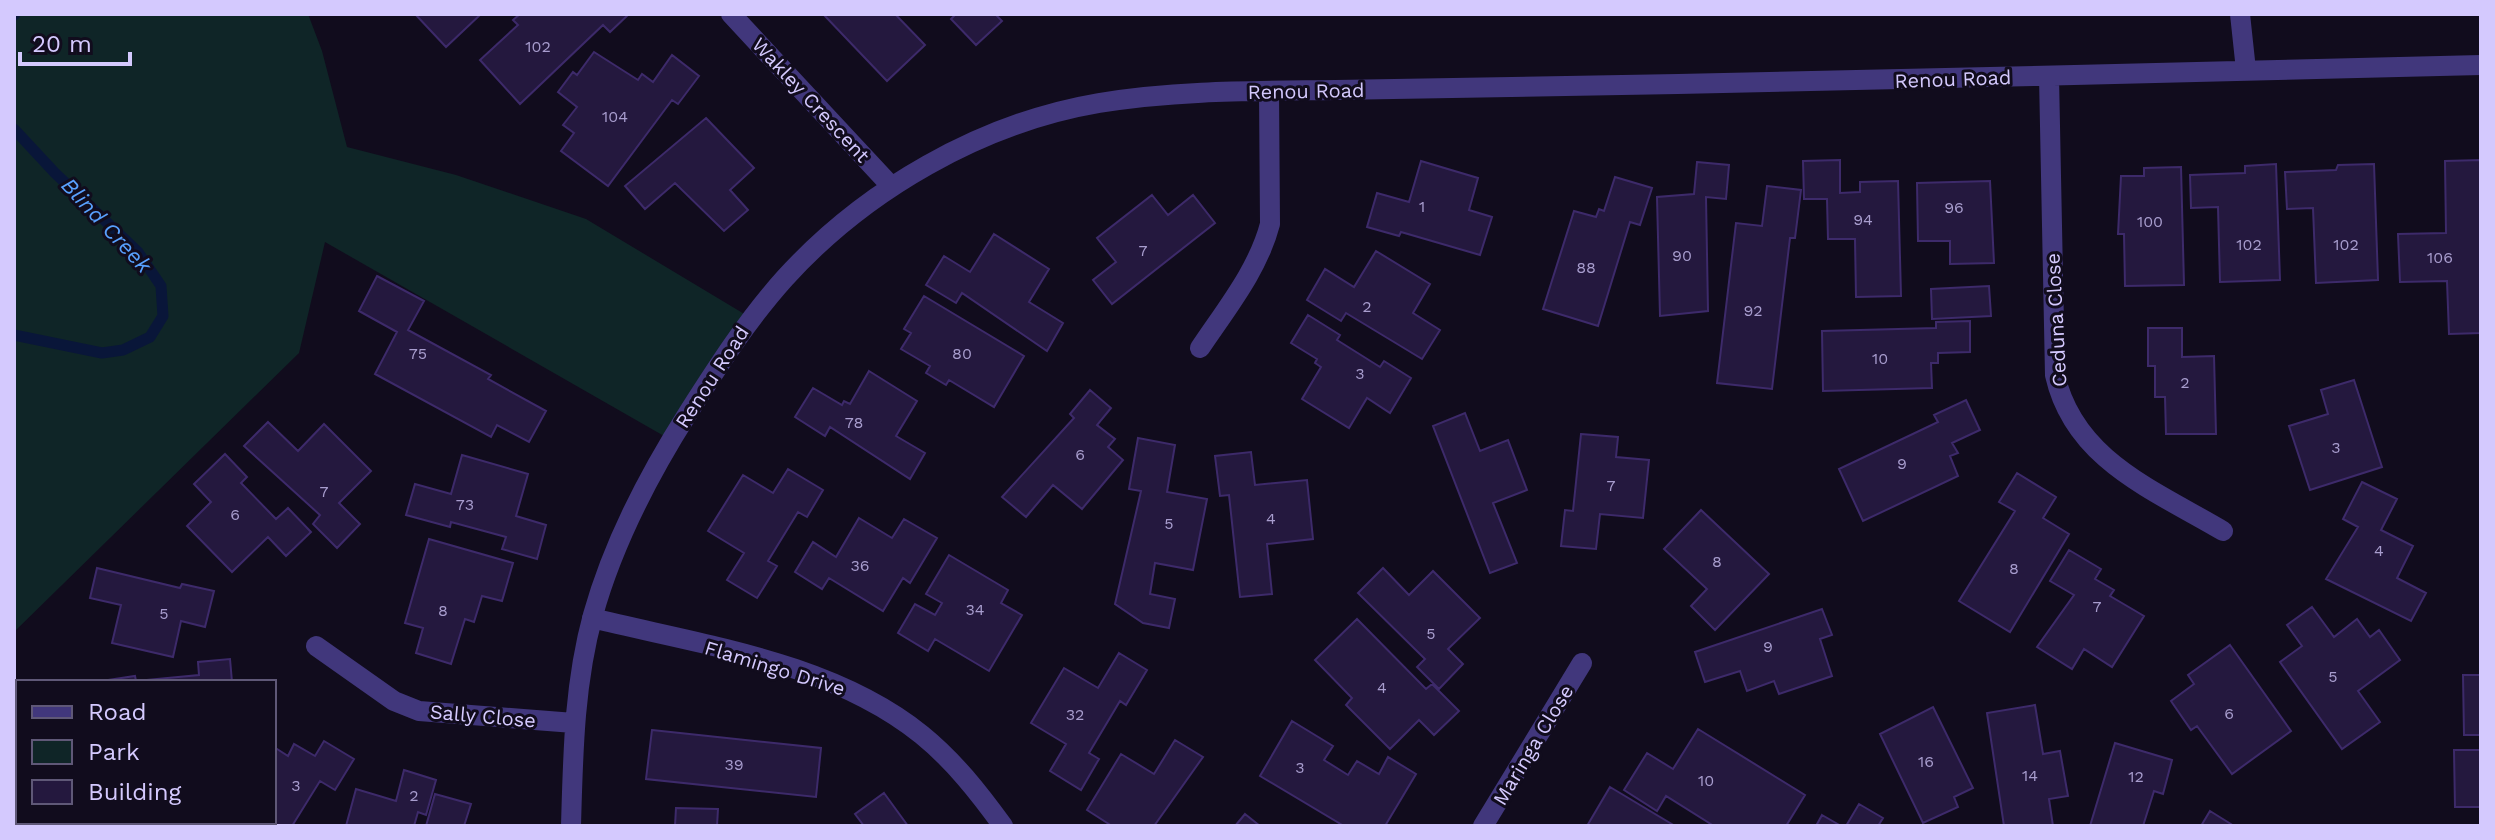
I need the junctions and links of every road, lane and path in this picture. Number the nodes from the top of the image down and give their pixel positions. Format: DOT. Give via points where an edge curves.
graph roads {
  1 [pos="731,14"];
  2 [pos="2240,14"];
  3 [pos="2481,65"];
  4 [pos="2246,70"];
  5 [pos="2049,76"];
  6 [pos="1269,91"];
  7 [pos="892,187"];
  8 [pos="1200,348"];
  9 [pos="2223,531"];
  10 [pos="592,618"];
  11 [pos="316,646"];
  12 [pos="1582,663"];
  13 [pos="574,723"];
  14 [pos="571,826"];
  15 [pos="1003,826"];
  16 [pos="1483,826"];
  1 -- 7 [label="street, Wakley Crescent"];
  2 -- 4 [label="street"];
  3 -- 4 [label="street, Renou Road"];
  4 -- 5 [label="street, Renou Road"];
  5 -- 6 [label="street, Renou Road"];
  5 -- 9 [label="street, Ceduna Close" via="2055,375 2061,401 2072,424 2110,462"];
  6 -- 7 [label="street, Renou Road" via="1100,103 1046,115 969,146"];
  6 -- 8 [label="street" via="1266,240"];
  7 -- 10 [label="street, Renou Road" via="813,250 737,337 649,478 609,565"];
  10 -- 13 [label="street, Renou Road"];
  10 -- 15 [label="street, Flamingo Drive" via="767,662 857,694 923,735"];
  11 -- 13 [label="street, Sally Close" via="408,708"];
  12 -- 16 [label="street, Maringa Close"];
  13 -- 14 [label="street, Renou Road"];
}
